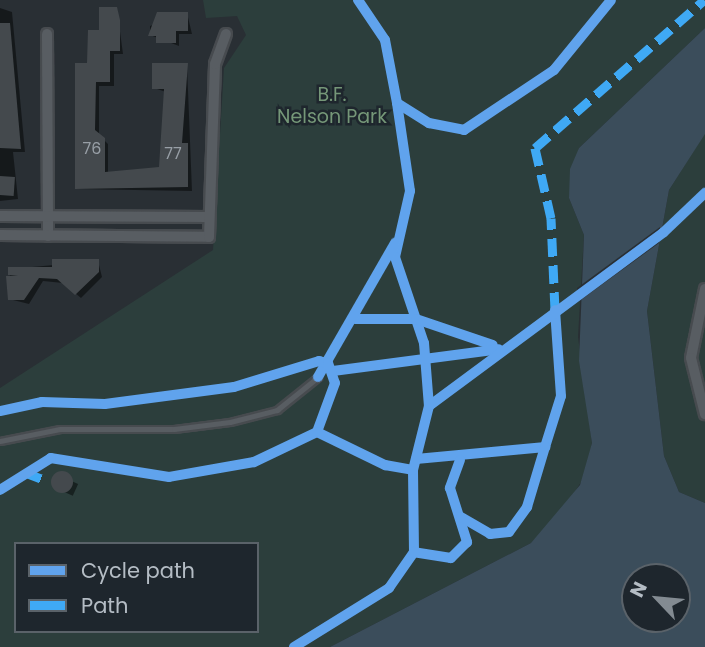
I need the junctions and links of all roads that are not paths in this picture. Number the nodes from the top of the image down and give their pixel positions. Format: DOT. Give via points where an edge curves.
graph roads {
  1 [pos="47,34"];
  2 [pos="226,34"];
  3 [pos="0,216"];
  4 [pos="47,216"];
  5 [pos="209,217"];
  6 [pos="0,236"];
  7 [pos="48,236"];
  8 [pos="705,289"];
  9 [pos="317,377"];
  10 [pos="705,414"];
  11 [pos="0,441"];
  1 -- 4 [label="street"];
  2 -- 5 [label="street" via="215,64"];
  3 -- 4 [label="street"];
  4 -- 5 [label="street"];
  4 -- 7 [label="street"];
  5 -- 7 [label="street" via="209,237"];
  6 -- 7 [label="street"];
  8 -- 10 [label="street" via="693,327 692,372"];
  9 -- 11 [label="lane" via="277,410 230,422 174,429 60,429"];
}
